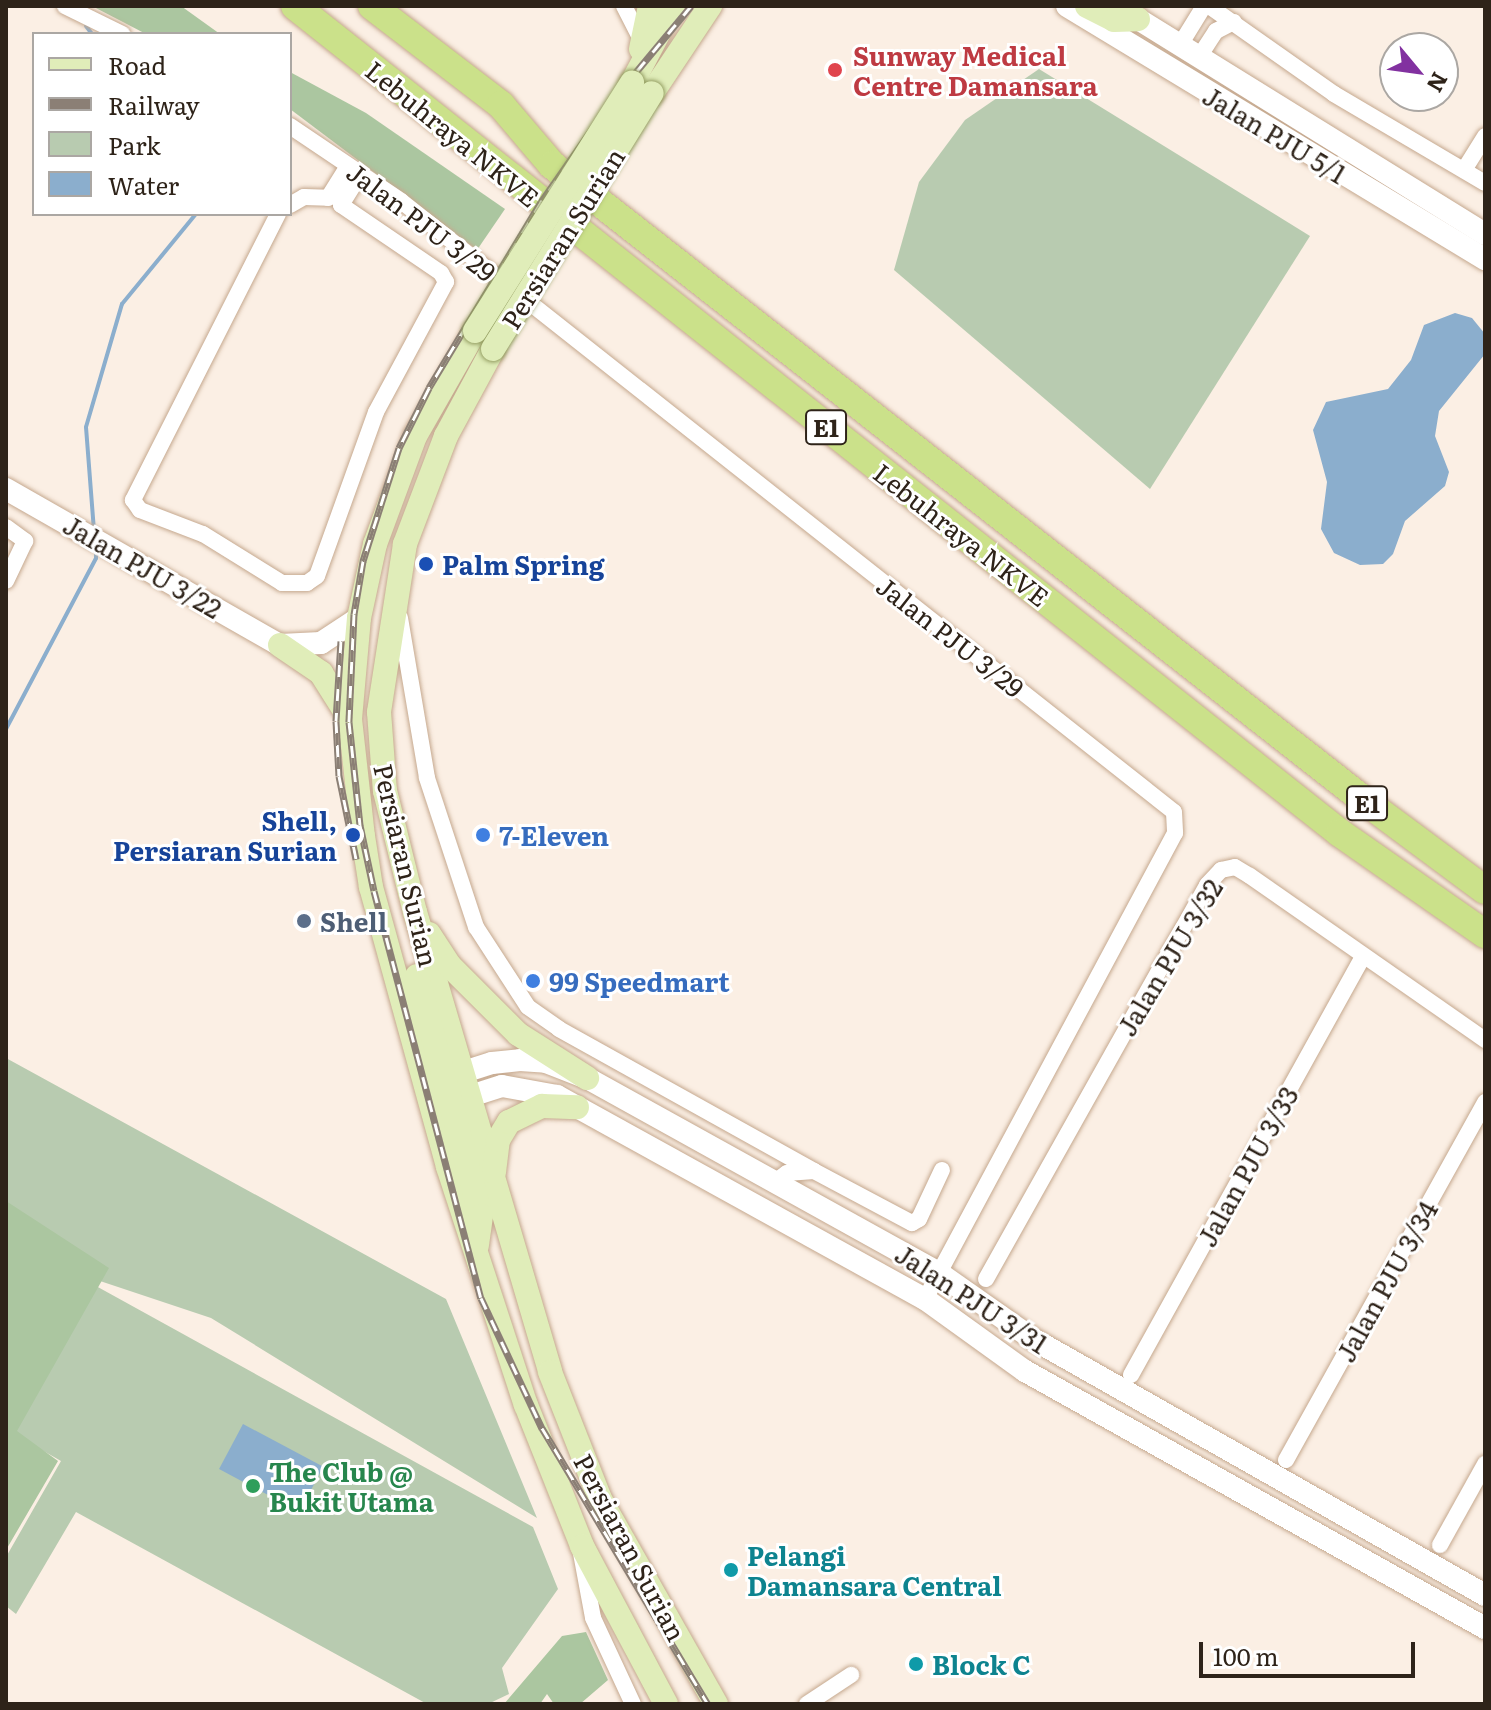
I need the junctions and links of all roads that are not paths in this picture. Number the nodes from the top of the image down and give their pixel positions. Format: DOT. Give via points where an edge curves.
graph roads {
  1 [pos="65,6"];
  2 [pos="295,6"];
  3 [pos="372,6"];
  4 [pos="624,6"];
  5 [pos="650,6"];
  6 [pos="673,6"];
  7 [pos="710,6"];
  8 [pos="1067,6"];
  9 [pos="1207,6"];
  10 [pos="1099,7"];
  11 [pos="1138,19"];
  12 [pos="1234,22"];
  13 [pos="118,32"];
  14 [pos="642,42"];
  15 [pos="1180,45"];
  16 [pos="1199,57"];
  17 [pos="640,83"];
  18 [pos="292,127"];
  19 [pos="1485,136"];
  20 [pos="354,170"];
  21 [pos="1464,170"];
  22 [pos="1485,183"];
  23 [pos="292,204"];
  24 [pos="277,216"];
  25 [pos="1485,234"];
  26 [pos="1485,259"];
  27 [pos="6,489"];
  28 [pos="6,527"];
  29 [pos="6,581"];
  30 [pos="397,589"];
  31 [pos="358,628"];
  32 [pos="280,645"];
  33 [pos="350,719"];
  34 [pos="1485,890"];
  35 [pos="415,912"];
  36 [pos="1485,934"];
  37 [pos="1363,956"];
  38 [pos="1485,1040"];
  39 [pos="453,1075"];
  40 [pos="587,1078"];
  41 [pos="459,1099"];
  42 [pos="1485,1102"];
  43 [pos="577,1107"];
  44 [pos="942,1170"];
  45 [pos="814,1171"];
  46 [pos="493,1178"];
  47 [pos="775,1182"];
  48 [pos="476,1253"];
  49 [pos="939,1273"];
  50 [pos="986,1279"];
  51 [pos="925,1299"];
  52 [pos="1131,1375"];
  53 [pos="1286,1460"];
  54 [pos="1485,1464"];
  55 [pos="1440,1545"];
  56 [pos="582,1546"];
  57 [pos="1485,1595"];
  58 [pos="1485,1628"];
  59 [pos="851,1675"];
  60 [pos="633,1704"];
  61 [pos="666,1704"];
  62 [pos="716,1704"];
  63 [pos="807,1704"];
  1 -- 13 [label="street"];
  2 -- 36 [label="highway, Lebuhraya NKVE / E1" via="1340,833"];
  3 -- 34 [label="highway, Lebuhraya NKVE / E1" via="501,105 552,165"];
  4 -- 14 [label="street"];
  5 -- 14 [label="main road"];
  6 -- 17 [label="main road, Persiaran Surian"];
  7 -- 17 [label="main road, Persiaran Surian"];
  8 -- 26 [label="street, Jalan PJU 5/1"];
  9 -- 12 [label="street"];
  9 -- 15 [label="street"];
  10 -- 11 [label="main road" via="1114,20"];
  11 -- 15 [label="street, Jalan PJU 5/1"];
  12 -- 16 [label="street" via="1216,31"];
  12 -- 21 [label="street" via="1334,94"];
  14 -- 17 [label="main road"];
  15 -- 16 [label="street, Jalan PJU 5/1"];
  16 -- 25 [label="street, Jalan PJU 5/1"];
  17 -- 30 [label="main road, Persiaran Surian, bridge" via="493,349 420,495"];
  17 -- 31 [label="main road, Persiaran Surian, bridge" via="475,331 415,436 391,491"];
  18 -- 20 [label="street, Jalan PJU 3/29"];
  19 -- 21 [label="street"];
  20 -- 23 [label="street" via="328,198 304,197"];
  20 -- 24 [label="street" via="341,205 441,273 446,282 376,412 317,576 307,583 282,583 203,534 140,510 133,500"];
  20 -- 49 [label="street, Jalan PJU 3/29" via="413,211 1174,812 1175,833"];
  21 -- 22 [label="street"];
  27 -- 32 [label="street, Jalan PJU 3/22"];
  28 -- 29 [label="street" via="25,541"];
  30 -- 35 [label="main road, Persiaran Surian" via="379,712 380,757"];
  30 -- 45 [label="street" via="427,778 476,927 528,1007"];
  31 -- 32 [label="street" via="321,643"];
  31 -- 33 [label="main road, Persiaran Surian"];
  31 -- 39 [label="main road" via="366,671 367,761 378,827"];
  32 -- 33 [label="main road" via="321,673"];
  33 -- 48 [label="main road, Persiaran Surian" via="371,887"];
  35 -- 39 [label="main road, Persiaran Surian"];
  35 -- 40 [label="main road" via="450,966 518,1034"];
  37 -- 38 [label="street, Jalan PJU 3/32"];
  37 -- 50 [label="street, Jalan PJU 3/32" via="1235,867 1213,876"];
  37 -- 52 [label="street, Jalan PJU 3/33"];
  39 -- 40 [label="street, Jalan PJU 3/31" via="520,1060 546,1062"];
  39 -- 41 [label="main road"];
  40 -- 47 [label="street, Jalan PJU 3/31"];
  41 -- 43 [label="street, Jalan PJU 3/31" via="519,1085"];
  41 -- 46 [label="main road, Persiaran Surian"];
  41 -- 48 [label="main road" via="481,1216"];
  42 -- 53 [label="street, Jalan PJU 3/34"];
  43 -- 46 [label="main road" via="542,1106 509,1122 498,1140"];
  43 -- 51 [label="street, Jalan PJU 3/31"];
  44 -- 45 [label="street" via="919,1219 912,1223"];
  45 -- 47 [label="street" via="787,1173"];
  46 -- 62 [label="main road, Persiaran Surian" via="550,1372 594,1485"];
  47 -- 49 [label="street, Jalan PJU 3/31"];
  48 -- 56 [label="main road, Persiaran Surian" via="526,1405"];
  49 -- 51 [label="street, Jalan PJU 3/29"];
  49 -- 57 [label="street, Jalan PJU 3/31" via="1033,1339"];
  51 -- 58 [label="street, Jalan PJU 3/31" via="1025,1371"];
  54 -- 55 [label="street"];
  56 -- 60 [label="street" via="579,1563 593,1618"];
  56 -- 61 [label="main road, Persiaran Surian"];
  59 -- 63 [label="street"];
}
